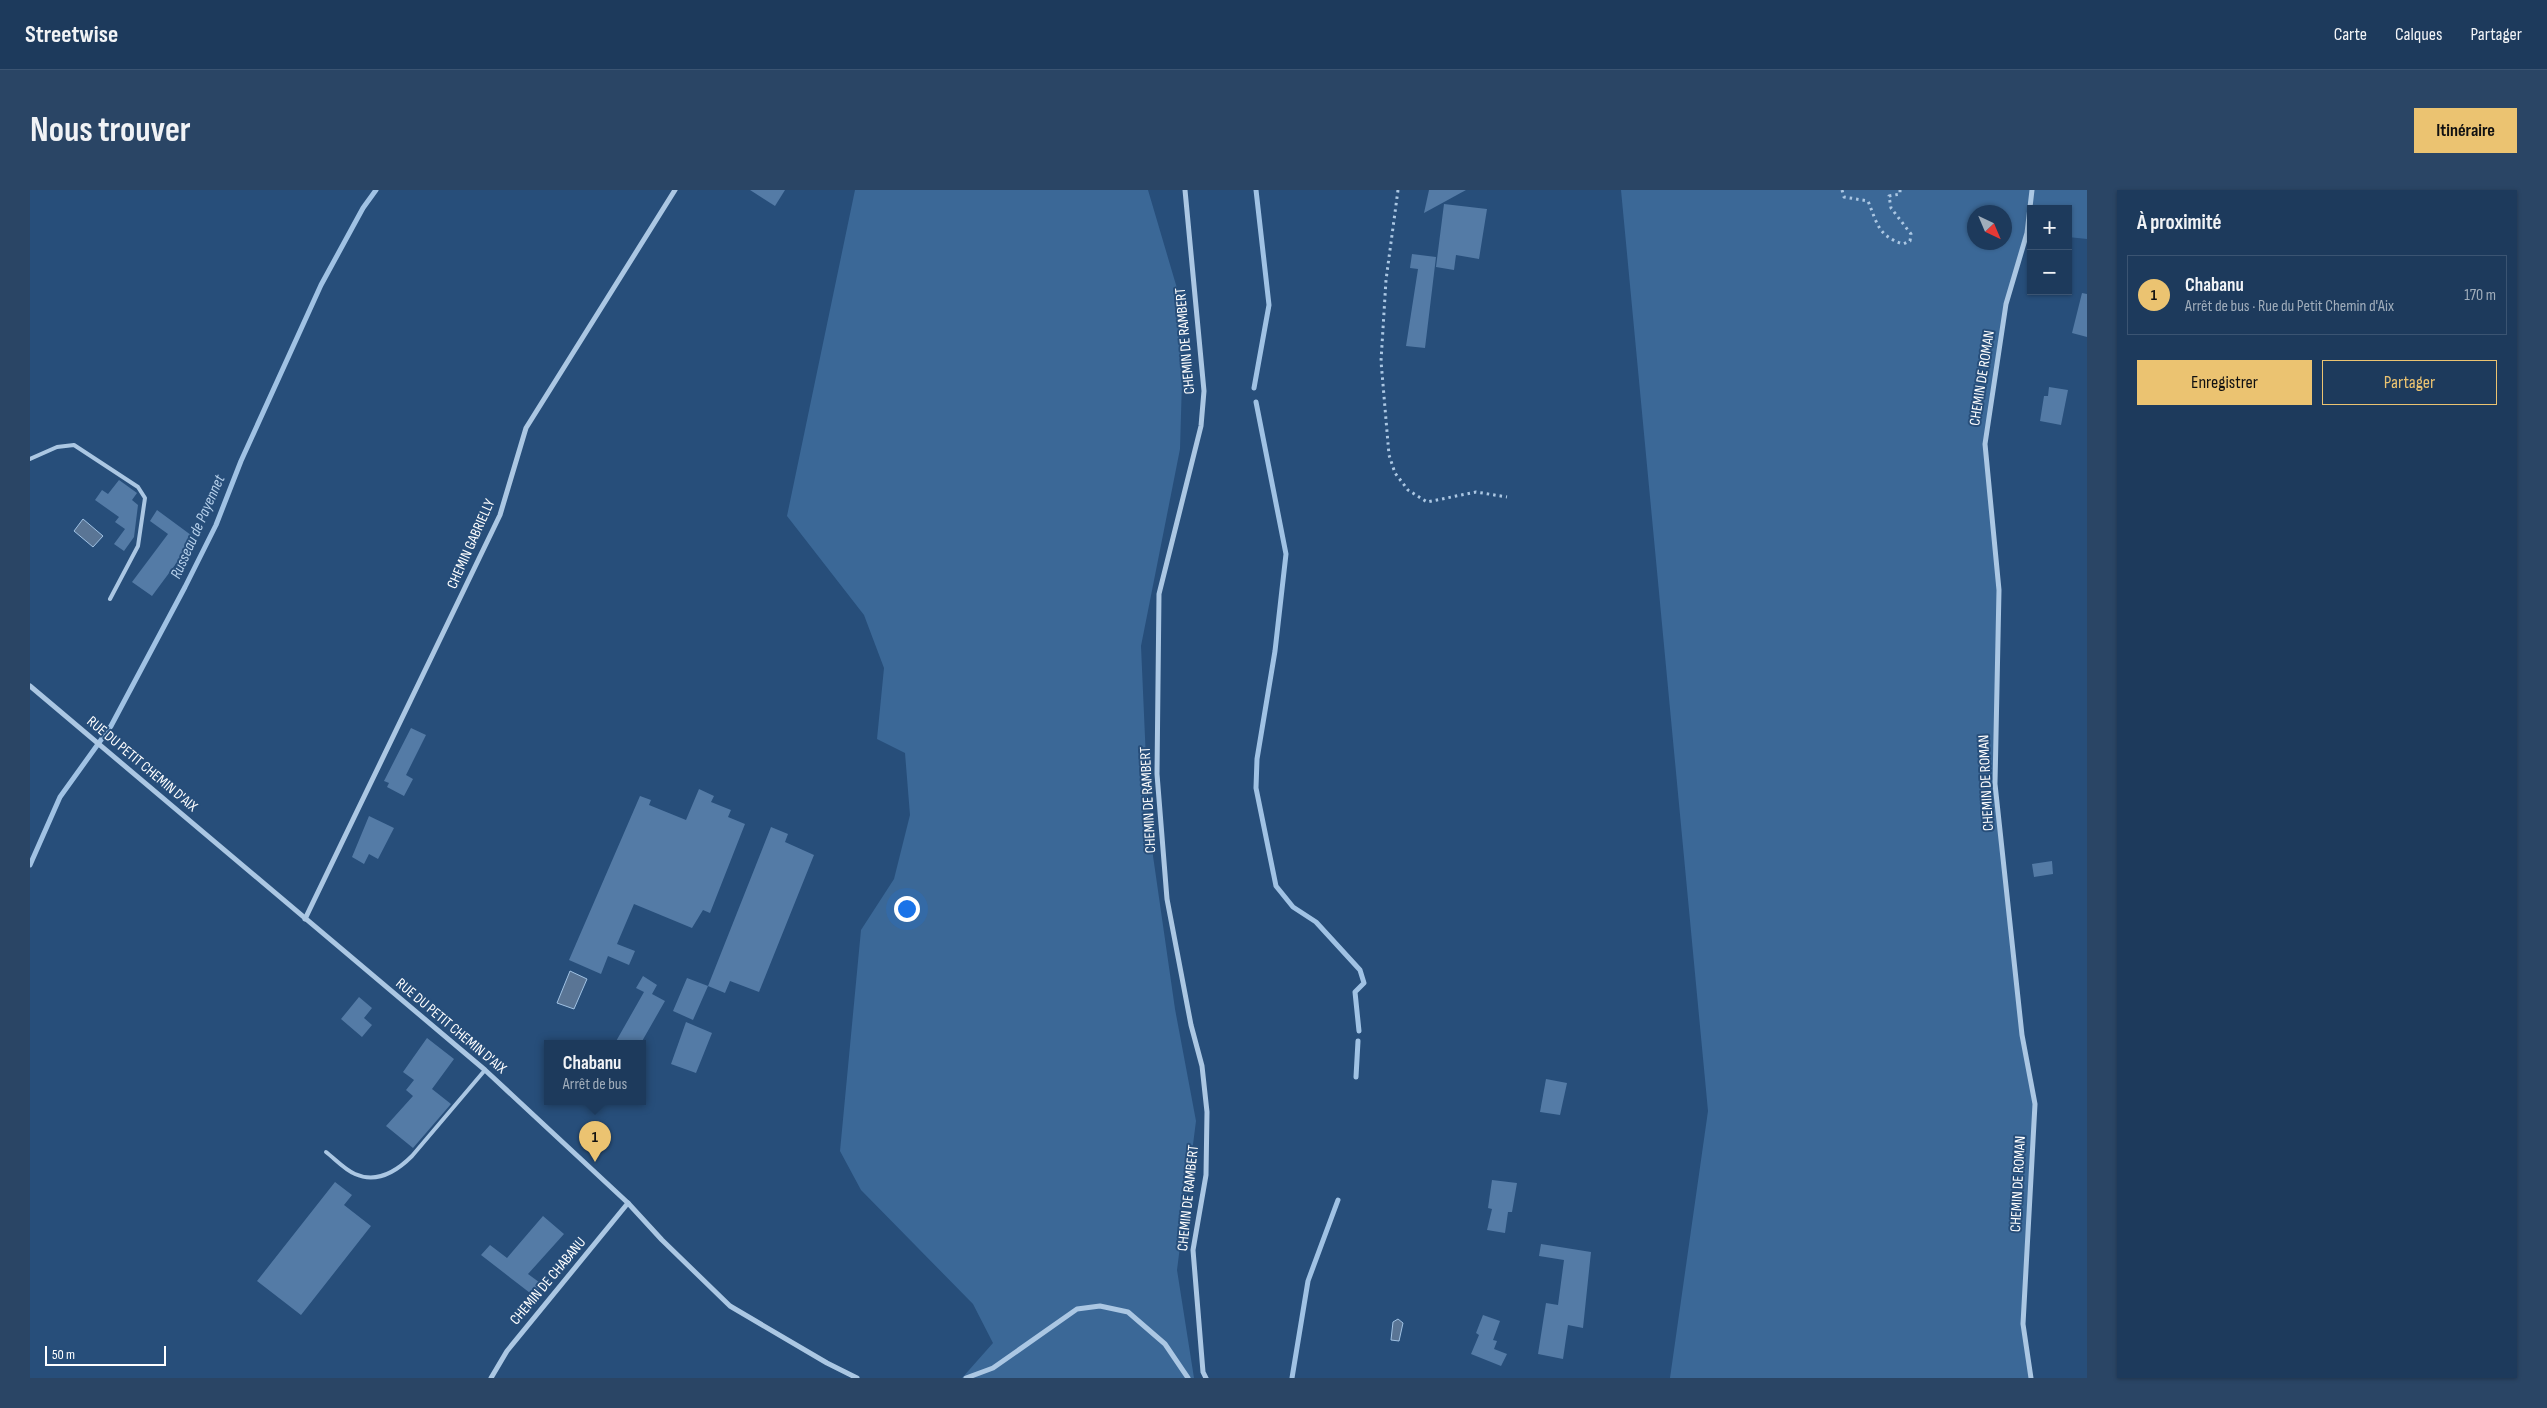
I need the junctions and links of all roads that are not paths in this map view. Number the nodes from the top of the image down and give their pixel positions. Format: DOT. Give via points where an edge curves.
graph roads {
  1 [pos="675,190"];
  2 [pos="1185,190"];
  3 [pos="2032,190"];
  4 [pos="30,459"];
  5 [pos="110,599"];
  6 [pos="30,686"];
  7 [pos="305,918"];
  8 [pos="486,1070"];
  9 [pos="326,1152"];
  10 [pos="628,1204"];
  11 [pos="491,1378"];
  12 [pos="857,1378"];
  13 [pos="966,1378"];
  14 [pos="1188,1378"];
  15 [pos="1206,1378"];
  16 [pos="2031,1378"];
  1 -- 7 [label="street, CHEMIN GABRIELLY" via="526,428 500,515"];
  2 -- 15 [label="street, CHEMIN DE RAMBERT" via="1204,391 1201,426 1160,594 1157,774 1167,899 1202,1066 1207,1112 1206,1175 1193,1250"];
  3 -- 16 [label="street, CHEMIN DE ROMAN" via="2027,233 2006,304 1984,444 1999,590 1995,784 2022,1035 2035,1104 2023,1324"];
  4 -- 5 [label="lane" via="57,447 74,445 143,492 145,498 138,546"];
  6 -- 7 [label="street, RUE DU PETIT CHEMIN D'AIX"];
  7 -- 8 [label="street, RUE DU PETIT CHEMIN D'AIX"];
  8 -- 9 [label="lane" via="399,1169 371,1177 355,1174"];
  8 -- 10 [label="street, RUE DU PETIT CHEMIN D'AIX"];
  10 -- 11 [label="street, CHEMIN DE CHABANU" via="506,1351"];
  10 -- 12 [label="street, RUE DU PETIT CHEMIN D'AIX" via="730,1306"];
  13 -- 14 [label="street" via="993,1368 1077,1309 1100,1306 1128,1312 1165,1344"];
}
